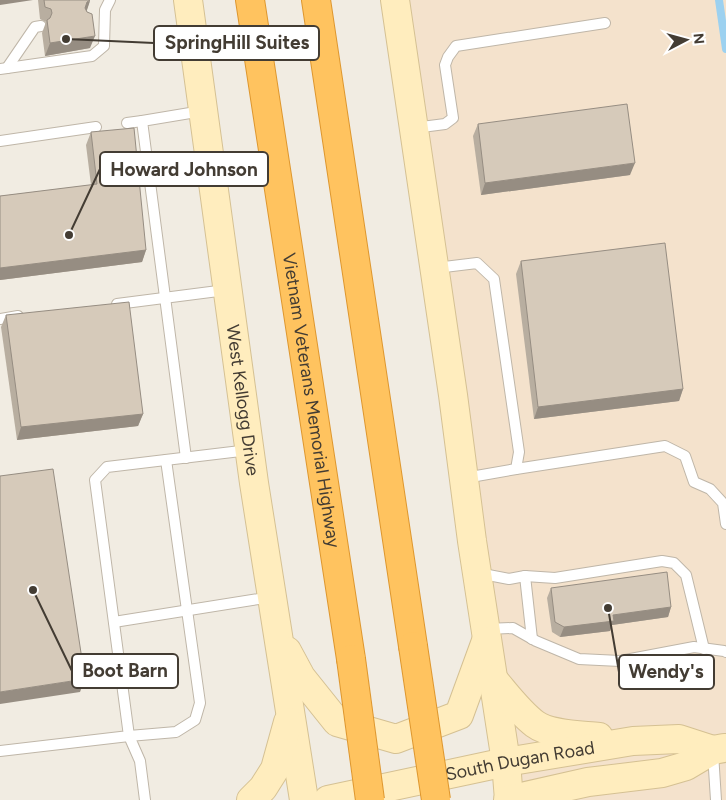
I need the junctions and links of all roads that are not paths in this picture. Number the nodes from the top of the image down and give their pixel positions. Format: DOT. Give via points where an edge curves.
graph roads {
  1 [pos="110,0"];
  2 [pos="188,0"];
  3 [pos="250,0"];
  4 [pos="316,0"];
  5 [pos="395,0"];
  6 [pos="605,23"];
  7 [pos="41,26"];
  8 [pos="4,68"];
  9 [pos="203,110"];
  10 [pos="142,121"];
  11 [pos="127,123"];
  12 [pos="96,127"];
  13 [pos="414,128"];
  14 [pos="0,141"];
  15 [pos="434,268"];
  16 [pos="228,290"];
  17 [pos="166,298"];
  18 [pos="107,305"];
  19 [pos="29,315"];
  20 [pos="0,319"];
  21 [pos="249,450"];
  22 [pos="186,458"];
  23 [pos="166,460"];
  24 [pos="516,469"];
  25 [pos="464,479"];
  26 [pos="726,524"];
  27 [pos="477,573"];
  28 [pos="525,576"];
  29 [pos="273,597"];
  30 [pos="188,611"];
  31 [pos="114,622"];
  32 [pos="279,634"];
  33 [pos="486,634"];
  34 [pos="532,639"];
  35 [pos="704,649"];
  36 [pos="726,652"];
  37 [pos="493,679"];
  38 [pos="291,711"];
  39 [pos="129,736"];
  40 [pos="633,741"];
  41 [pos="720,749"];
  42 [pos="0,751"];
  43 [pos="506,762"];
  44 [pos="662,773"];
  45 [pos="145,800"];
  46 [pos="251,800"];
  47 [pos="304,800"];
  48 [pos="328,800"];
  49 [pos="370,800"];
  50 [pos="436,800"];
  51 [pos="509,800"];
  52 [pos="600,800"];
  53 [pos="716,800"];
  1 -- 8 [label="lane" via="100,18 104,46 92,56"];
  2 -- 9 [label="main road, West Kellogg Drive"];
  3 -- 49 [label="highway, Vietnam Veterans Memorial Highway, bridge"];
  4 -- 50 [label="highway, bridge"];
  5 -- 13 [label="main road"];
  6 -- 13 [label="lane" via="456,46 445,65 453,118 445,124"];
  7 -- 8 [label="lane" via="35,27"];
  9 -- 10 [label="lane"];
  9 -- 16 [label="main road, West Kellogg Drive"];
  10 -- 11 [label="lane"];
  10 -- 17 [label="lane"];
  12 -- 14 [label="lane"];
  13 -- 15 [label="main road"];
  15 -- 24 [label="lane" via="477,263 494,280 519,452"];
  15 -- 25 [label="main road"];
  16 -- 17 [label="lane"];
  16 -- 21 [label="main road, West Kellogg Drive"];
  17 -- 18 [label="lane"];
  17 -- 22 [label="lane"];
  19 -- 20 [label="lane"];
  21 -- 22 [label="lane"];
  21 -- 29 [label="main road, West Kellogg Drive"];
  22 -- 23 [label="lane"];
  23 -- 30 [label="lane"];
  23 -- 31 [label="lane" via="107,467 95,480"];
  24 -- 25 [label="lane"];
  24 -- 26 [label="lane" via="665,446 685,456 694,482 710,489 723,503"];
  25 -- 27 [label="main road"];
  27 -- 28 [label="lane" via="509,579"];
  27 -- 33 [label="main road"];
  28 -- 34 [label="lane"];
  28 -- 35 [label="lane" via="555,578 662,561 674,564 686,574"];
  29 -- 30 [label="lane"];
  29 -- 32 [label="main road, West Kellogg Drive"];
  30 -- 31 [label="lane"];
  30 -- 39 [label="lane" via="200,703 195,720 176,732"];
  31 -- 39 [label="lane"];
  32 -- 33 [label="main road" via="301,677 337,722 396,739 459,715"];
  32 -- 38 [label="main road, West Kellogg Drive"];
  33 -- 34 [label="lane" via="513,628"];
  33 -- 37 [label="main road"];
  34 -- 35 [label="lane" via="579,660 620,661 694,647"];
  35 -- 36 [label="lane"];
  37 -- 40 [label="main road" via="536,725 557,733"];
  37 -- 43 [label="main road"];
  38 -- 46 [label="main road" via="275,769"];
  38 -- 47 [label="main road, West Kellogg Drive"];
  39 -- 42 [label="lane"];
  39 -- 45 [label="lane" via="140,761"];
  40 -- 41 [label="main road, South Dugan Road" via="679,739"];
  40 -- 43 [label="main road, South Dugan Road"];
  41 -- 44 [label="main road, South Dugan Road" via="686,766"];
  41 -- 53 [label="lane"];
  43 -- 48 [label="main road, South Dugan Road"];
  43 -- 51 [label="main road"];
  44 -- 51 [label="main road, South Dugan Road" via="588,782"];
  44 -- 52 [label="main road"];
}
